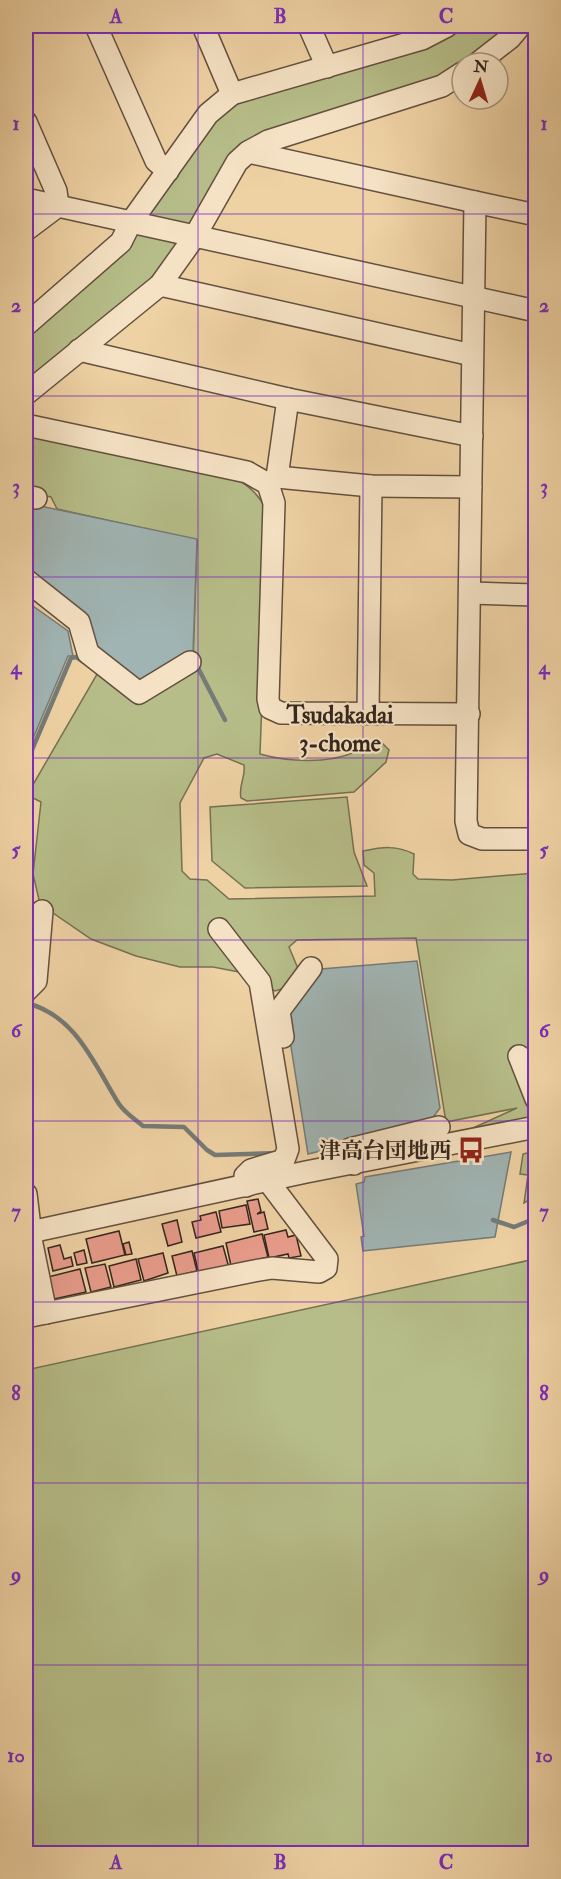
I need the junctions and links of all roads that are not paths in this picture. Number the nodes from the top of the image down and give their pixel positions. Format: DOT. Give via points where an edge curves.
graph roads {
  1 [pos="96,26"];
  2 [pos="203,26"];
  3 [pos="309,26"];
  4 [pos="447,26"];
  5 [pos="520,26"];
  6 [pos="419,32"];
  7 [pos="493,51"];
  8 [pos="327,67"];
  9 [pos="450,81"];
  10 [pos="232,94"];
  11 [pos="26,122"];
  12 [pos="248,152"];
  13 [pos="168,171"];
  14 [pos="26,199"];
  15 [pos="475,202"];
  16 [pos="58,206"];
  17 [pos="536,215"];
  18 [pos="131,222"];
  19 [pos="26,230"];
  20 [pos="195,236"];
  21 [pos="160,285"];
  22 [pos="473,298"];
  23 [pos="536,311"];
  24 [pos="26,325"];
  25 [pos="79,350"];
  26 [pos="472,355"];
  27 [pos="26,394"];
  28 [pos="288,399"];
  29 [pos="26,425"];
  30 [pos="472,436"];
  31 [pos="272,481"];
  32 [pos="371,486"];
  33 [pos="471,488"];
  34 [pos="26,580"];
  35 [pos="471,593"];
  36 [pos="536,595"];
  37 [pos="190,662"];
  38 [pos="368,713"];
  39 [pos="468,714"];
  40 [pos="536,839"];
  41 [pos="42,911"];
  42 [pos="219,929"];
  43 [pos="311,968"];
  44 [pos="26,991"];
  45 [pos="519,1056"];
  46 [pos="536,1099"];
  47 [pos="439,1127"];
  48 [pos="536,1127"];
  49 [pos="354,1164"];
  50 [pos="306,1173"];
  51 [pos="268,1181"];
  52 [pos="246,1186"];
  53 [pos="26,1194"];
  54 [pos="28,1233"];
  55 [pos="46,1313"];
  56 [pos="26,1317"];
  1 -- 13 [label="street" via="156,161"];
  2 -- 10 [label="street"];
  3 -- 8 [label="street"];
  4 -- 6 [label="street"];
  5 -- 7 [label="street"];
  6 -- 8 [label="street"];
  8 -- 10 [label="street"];
  9 -- 12 [label="street" via="268,141"];
  10 -- 13 [label="street" via="208,114"];
  11 -- 16 [label="street" via="56,191"];
  12 -- 15 [label="street"];
  12 -- 20 [label="street" via="237,162"];
  13 -- 18 [label="street"];
  14 -- 16 [label="street"];
  15 -- 17 [label="street"];
  15 -- 22 [label="street"];
  16 -- 18 [label="street"];
  16 -- 19 [label="street"];
  18 -- 20 [label="street"];
  18 -- 24 [label="street" via="121,242"];
  20 -- 21 [label="street"];
  20 -- 22 [label="street"];
  21 -- 25 [label="street"];
  21 -- 26 [label="street"];
  22 -- 23 [label="street"];
  22 -- 26 [label="street"];
  25 -- 27 [label="street"];
  25 -- 28 [label="street"];
  26 -- 30 [label="street"];
  28 -- 30 [label="street"];
  28 -- 31 [label="street"];
  29 -- 31 [label="street" via="247,472"];
  30 -- 33 [label="street"];
  31 -- 32 [label="street"];
  31 -- 38 [label="street" via="270,708 281,713"];
  32 -- 33 [label="street"];
  32 -- 38 [label="street"];
  33 -- 35 [label="street"];
  34 -- 37 [label="street" via="79,622 88,653 140,693"];
  35 -- 36 [label="street"];
  35 -- 39 [label="street"];
  38 -- 39 [label="street"];
  39 -- 40 [label="street" via="469,834 482,839"];
  41 -- 44 [label="street" via="36,981"];
  42 -- 52 [label="street" via="260,982 288,1149 284,1160 251,1170 245,1176"];
  43 -- 50 [label="street" via="279,1011"];
  45 -- 46 [label="street"];
  47 -- 49 [label="street" via="350,1149"];
  48 -- 49 [label="street"];
  49 -- 50 [label="street"];
  50 -- 51 [label="street"];
  51 -- 52 [label="street"];
  51 -- 55 [label="street" via="327,1259 326,1268 319,1272 263,1269"];
  52 -- 54 [label="street"];
  53 -- 54 [label="street"];
  54 -- 55 [label="street"];
  55 -- 56 [label="street"];
}
